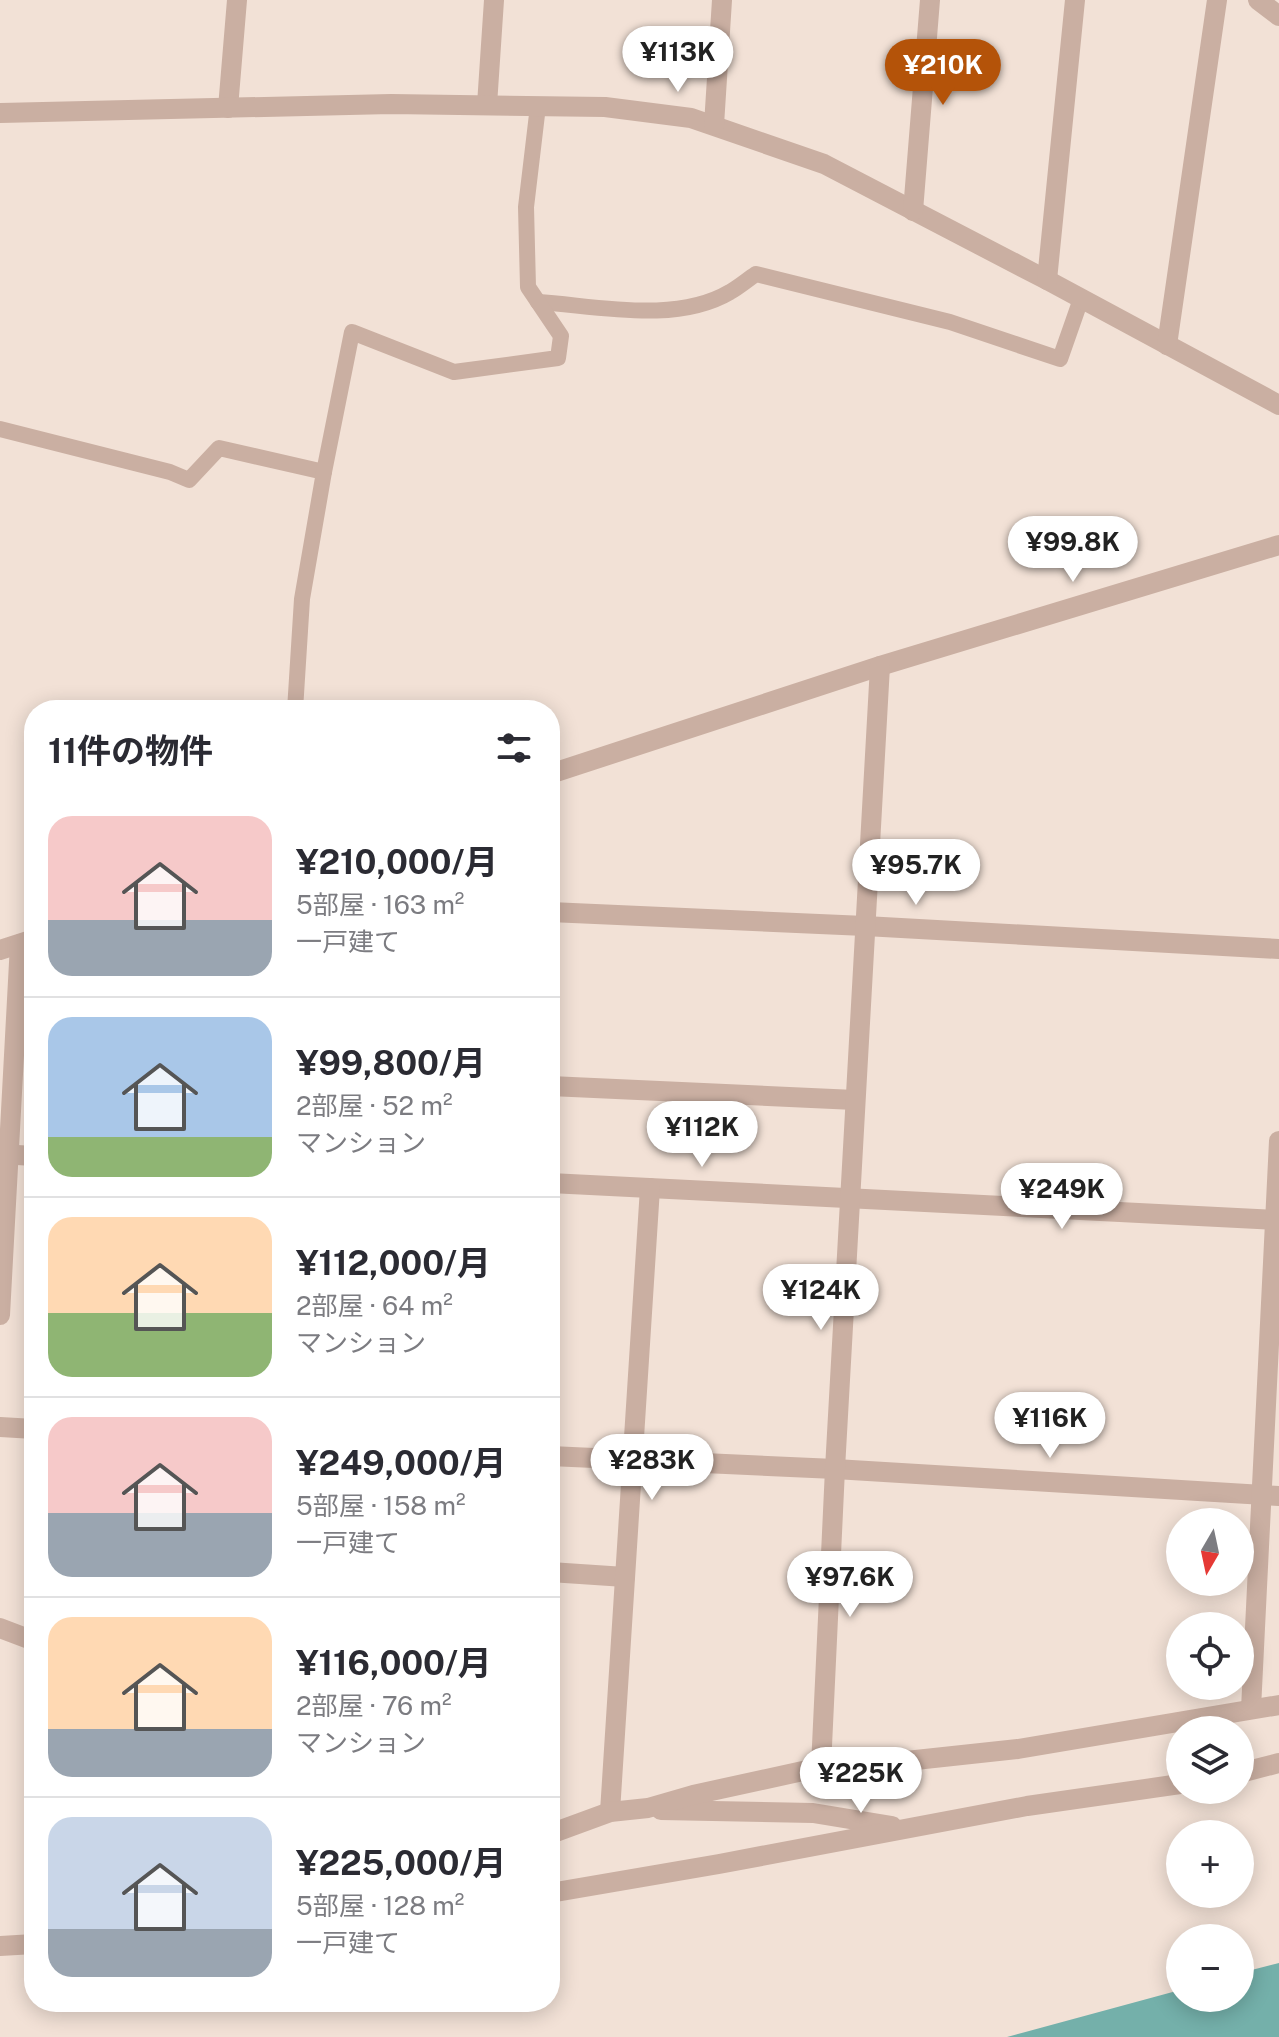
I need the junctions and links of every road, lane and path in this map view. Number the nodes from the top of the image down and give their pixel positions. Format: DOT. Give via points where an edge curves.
graph roads {
  1 [pos="237,0"];
  2 [pos="494,0"];
  3 [pos="722,0"];
  4 [pos="930,0"];
  5 [pos="1075,0"];
  6 [pos="1217,0"];
  7 [pos="1258,0"];
  8 [pos="1279,16"];
  9 [pos="487,105"];
  10 [pos="538,106"];
  11 [pos="228,108"];
  12 [pos="0,113"];
  13 [pos="714,125"];
  14 [pos="913,211"];
  15 [pos="1047,280"];
  16 [pos="1081,299"];
  17 [pos="538,302"];
  18 [pos="1167,345"];
  19 [pos="1279,405"];
  20 [pos="0,429"];
  21 [pos="324,472"];
  22 [pos="1279,545"];
  23 [pos="880,666"];
  24 [pos="296,700"];
  25 [pos="560,771"];
  26 [pos="560,912"];
  27 [pos="865,926"];
  28 [pos="18,944"];
  29 [pos="1279,949"];
  30 [pos="560,1086"];
  31 [pos="855,1100"];
  32 [pos="1279,1141"];
  33 [pos="4,1154"];
  34 [pos="24,1155"];
  35 [pos="560,1184"];
  36 [pos="650,1188"];
  37 [pos="851,1198"];
  38 [pos="1277,1220"];
  39 [pos="0,1315"];
  40 [pos="0,1427"];
  41 [pos="24,1428"];
  42 [pos="560,1456"];
  43 [pos="633,1460"];
  44 [pos="835,1469"];
  45 [pos="1270,1495"];
  46 [pos="560,1573"];
  47 [pos="625,1577"];
  48 [pos="0,1628"];
  49 [pos="24,1637"];
  50 [pos="1279,1705"];
  51 [pos="1251,1709"];
  52 [pos="1279,1763"];
  53 [pos="821,1767"];
  54 [pos="1254,1769"];
  55 [pos="1166,1786"];
  56 [pos="648,1808"];
  57 [pos="610,1812"];
  58 [pos="908,1828"];
  59 [pos="560,1830"];
  60 [pos="560,1891"];
  61 [pos="24,1945"];
  62 [pos="0,1946"];
  1 -- 11 [label="street"];
  2 -- 9 [label="street"];
  3 -- 13 [label="street"];
  4 -- 14 [label="street"];
  5 -- 15 [label="street"];
  6 -- 18 [label="street"];
  7 -- 8 [label="street"];
  9 -- 10 [label="street"];
  9 -- 11 [label="street"];
  10 -- 13 [label="street" via="605,107"];
  10 -- 17 [label="lane" via="526,207 528,287"];
  11 -- 12 [label="street"];
  13 -- 14 [label="street" via="824,164"];
  14 -- 15 [label="street"];
  15 -- 16 [label="street"];
  16 -- 17 [label="lane" via="1060,359 950,322 756,274 728,294 659,312"];
  16 -- 18 [label="street"];
  17 -- 21 [label="lane" via="561,336 558,358 454,372 352,332"];
  18 -- 19 [label="street"];
  20 -- 21 [label="lane" via="189,480 219,448"];
  21 -- 24 [label="lane" via="302,599"];
  22 -- 23 [label="street"];
  23 -- 25 [label="street"];
  23 -- 27 [label="street"];
  26 -- 27 [label="street"];
  27 -- 29 [label="street"];
  27 -- 31 [label="street"];
  28 -- 33 [label="street"];
  30 -- 31 [label="street"];
  31 -- 37 [label="street"];
  32 -- 38 [label="street"];
  33 -- 34 [label="street"];
  33 -- 39 [label="street"];
  35 -- 36 [label="street"];
  36 -- 37 [label="street"];
  36 -- 43 [label="street"];
  37 -- 38 [label="street"];
  37 -- 44 [label="street"];
  38 -- 45 [label="street"];
  40 -- 41 [label="street"];
  42 -- 43 [label="street"];
  43 -- 44 [label="street"];
  43 -- 47 [label="street"];
  44 -- 45 [label="street"];
  44 -- 53 [label="street"];
  45 -- 51 [label="street"];
  46 -- 47 [label="street"];
  47 -- 57 [label="street"];
  48 -- 49 [label="street"];
  50 -- 51 [label="street"];
  51 -- 53 [label="street" via="1018,1749"];
  52 -- 54 [label="street"];
  53 -- 56 [label="street"];
  55 -- 58 [label="street"];
  56 -- 57 [label="street"];
  56 -- 58 [label="street" via="813,1813"];
  57 -- 59 [label="street"];
  58 -- 60 [label="street"];
  61 -- 62 [label="street"];
}
